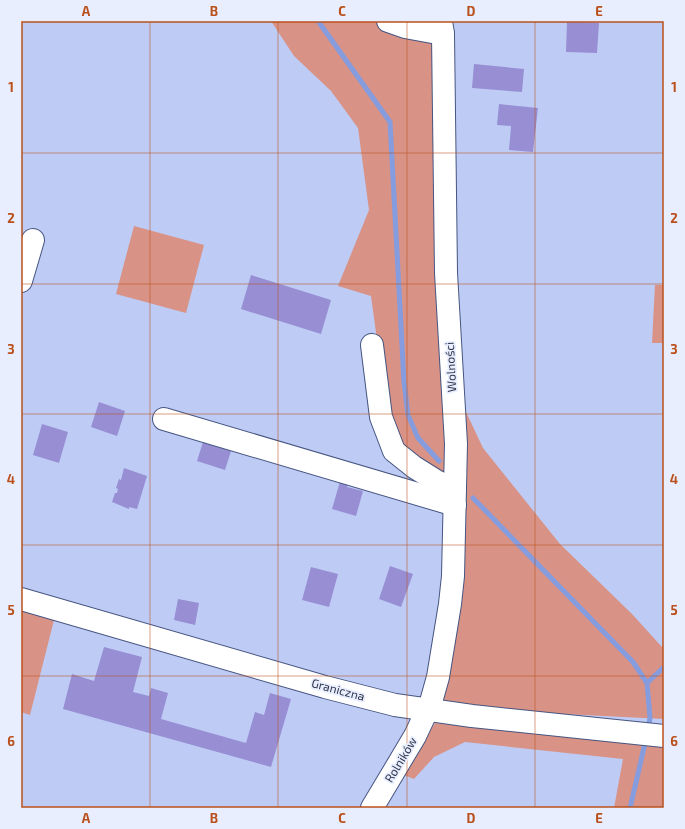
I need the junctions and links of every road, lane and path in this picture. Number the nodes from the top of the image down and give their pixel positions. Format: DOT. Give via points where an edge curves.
graph roads {
  1 [pos="388,21"];
  2 [pos="442,27"];
  3 [pos="33,240"];
  4 [pos="21,281"];
  5 [pos="372,345"];
  6 [pos="164,418"];
  7 [pos="455,497"];
  8 [pos="21,599"];
  9 [pos="427,711"];
  10 [pos="660,735"];
  11 [pos="372,808"];
  1 -- 2 [label="street" via="406,27"];
  2 -- 7 [label="street, Wolności" via="446,273 456,444"];
  3 -- 4 [label="street"];
  5 -- 7 [label="street" via="381,417 394,451"];
  6 -- 7 [label="street"];
  7 -- 9 [label="street, Wolności" via="450,604 438,677"];
  8 -- 9 [label="street, Graniczna" via="325,687 395,706"];
  9 -- 10 [label="street, Graniczna"];
  9 -- 11 [label="street, Rolników"];
}
